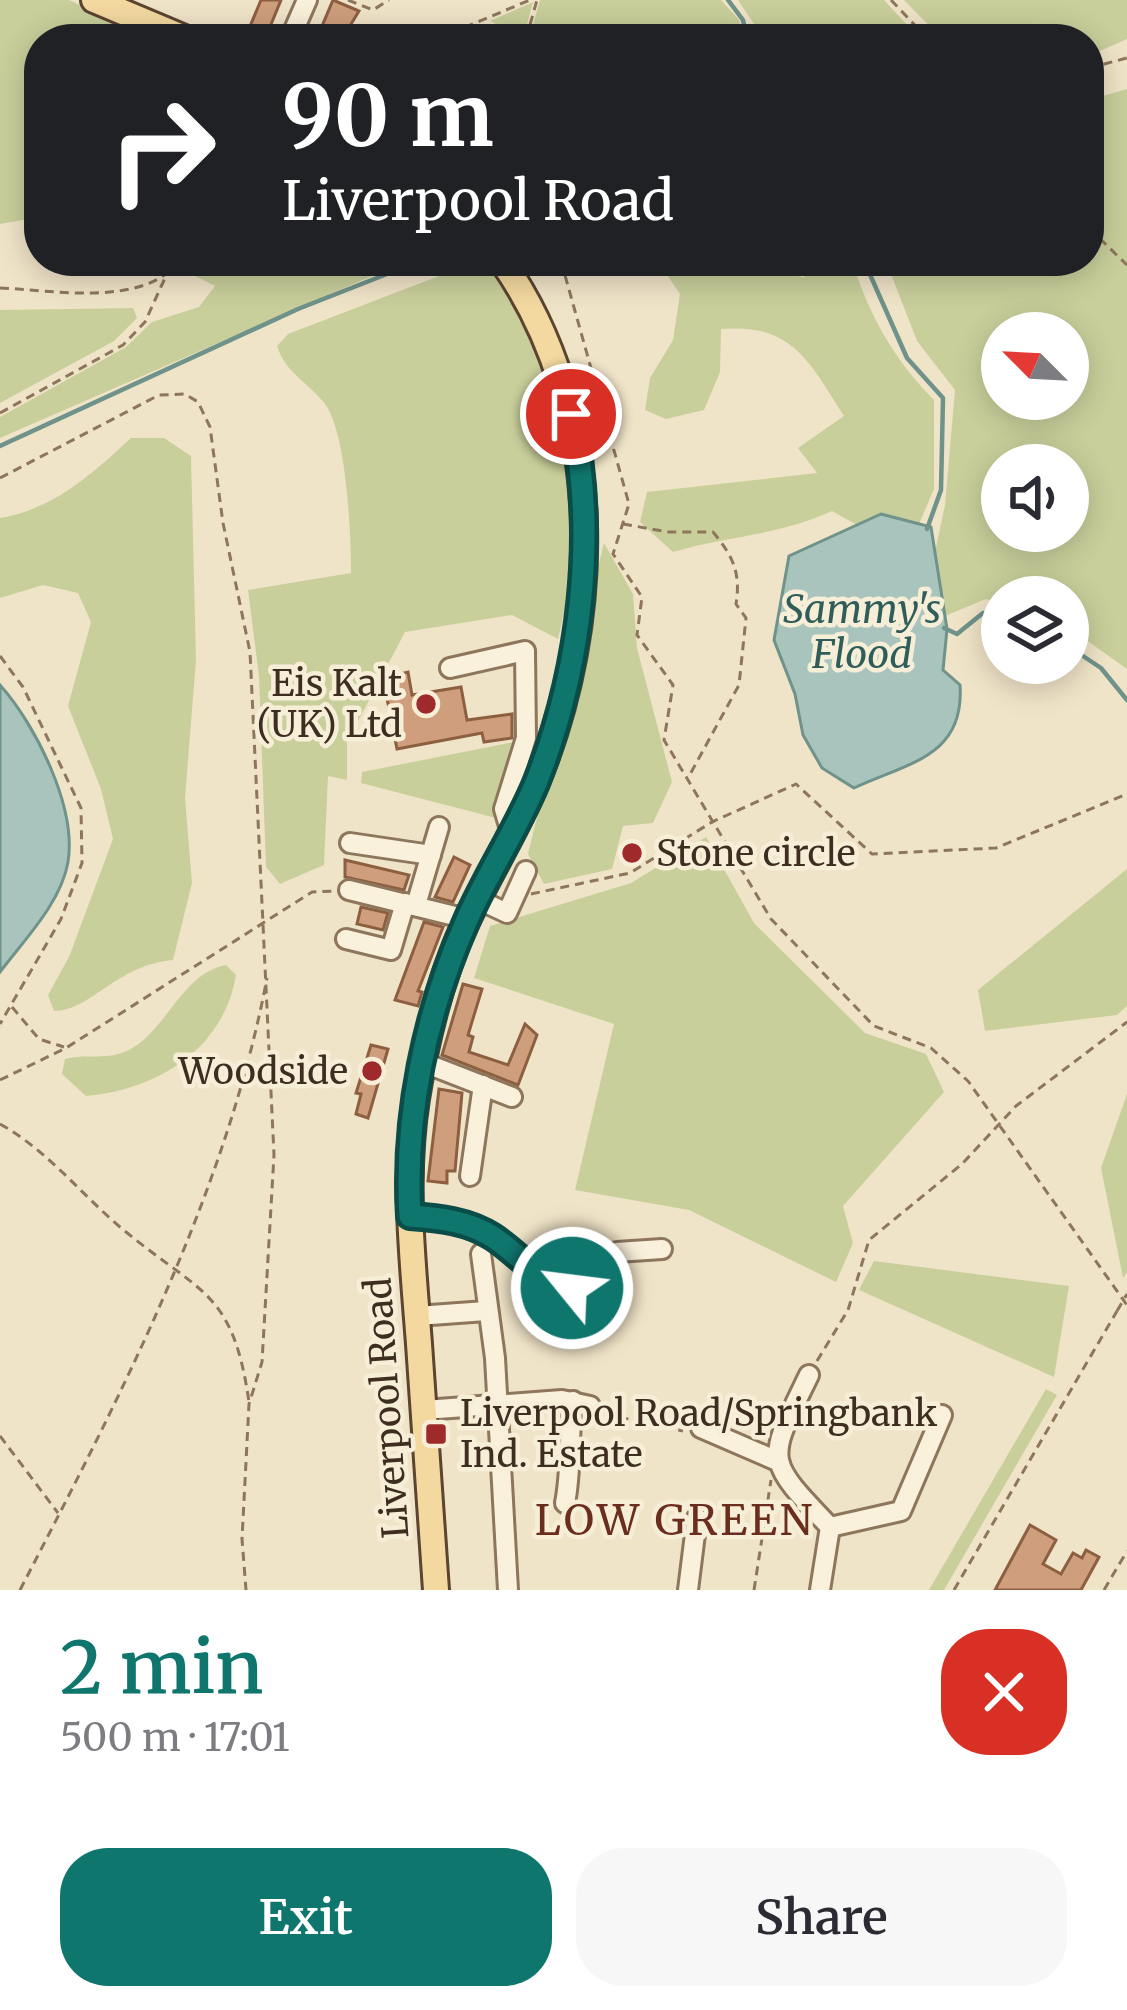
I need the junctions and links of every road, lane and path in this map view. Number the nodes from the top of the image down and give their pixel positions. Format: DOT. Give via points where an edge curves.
graph roads {
  1 [pos="94,0"];
  2 [pos="348,0"];
  3 [pos="388,0"];
  4 [pos="530,0"];
  5 [pos="891,0"];
  6 [pos="151,24"];
  7 [pos="473,24"];
  8 [pos="914,24"];
  9 [pos="1104,243"];
  10 [pos="1127,265"];
  11 [pos="510,276"];
  12 [pos="565,276"];
  13 [pos="165,278"];
  14 [pos="0,288"];
  15 [pos="0,412"];
  16 [pos="0,478"];
  17 [pos="623,524"];
  18 [pos="0,656"];
  19 [pos="450,668"];
  20 [pos="687,779"];
  21 [pos="1127,794"];
  22 [pos="712,822"];
  23 [pos="439,827"];
  24 [pos="512,833"];
  25 [pos="350,843"];
  26 [pos="431,855"];
  27 [pos="522,880"];
  28 [pos="349,890"];
  29 [pos="410,904"];
  30 [pos="472,909"];
  31 [pos="260,924"];
  32 [pos="346,939"];
  33 [pos="268,970"];
  34 [pos="11,1006"];
  35 [pos="1127,1022"];
  36 [pos="0,1024"];
  37 [pos="66,1048"];
  38 [pos="422,1062"];
  39 [pos="0,1080"];
  40 [pos="483,1085"];
  41 [pos="512,1096"];
  42 [pos="999,1123"];
  43 [pos="0,1124"];
  44 [pos="470,1176"];
  45 [pos="410,1216"];
  46 [pos="662,1249"];
  47 [pos="482,1253"];
  48 [pos="176,1265"];
  49 [pos="1127,1294"];
  50 [pos="1127,1305"];
  51 [pos="485,1312"];
  52 [pos="417,1316"];
  53 [pos="808,1375"];
  54 [pos="250,1404"];
  55 [pos="497,1404"];
  56 [pos="581,1404"];
  57 [pos="424,1411"];
  58 [pos="942,1415"];
  59 [pos="701,1428"];
  60 [pos="0,1436"];
  61 [pos="775,1460"];
  62 [pos="565,1503"];
  63 [pos="59,1514"];
  64 [pos="699,1514"];
  65 [pos="830,1527"];
  66 [pos="1127,1551"];
  67 [pos="20,1590"];
  68 [pos="246,1590"];
  69 [pos="436,1590"];
  70 [pos="508,1590"];
  71 [pos="688,1590"];
  72 [pos="754,1590"];
  73 [pos="820,1590"];
  74 [pos="954,1590"];
  75 [pos="1104,1590"];
  1 -- 6 [label="main road"];
  2 -- 3 [label="path" via="373,10"];
  4 -- 7 [label="path"];
  5 -- 8 [label="path"];
  9 -- 10 [label="path"];
  11 -- 24 [label="main road, Liverpool Road" via="553,356 584,499 562,701"];
  12 -- 17 [label="path" via="629,504"];
  13 -- 14 [label="path" via="94,292"];
  13 -- 15 [label="path" via="145,322 123,344"];
  16 -- 31 [label="path" via="160,395 197,402 210,427 250,652"];
  17 -- 20 [label="path" via="613,554 642,597 637,634 673,685 664,740"];
  17 -- 20 [label="path" via="713,532 740,580 736,604 746,618 739,685"];
  18 -- 34 [label="path" via="81,808 82,862 61,919"];
  19 -- 24 [label="street" via="525,651 526,738 504,808"];
  20 -- 22 [label="path"];
  21 -- 22 [label="path" via="996,848 872,854 796,784"];
  22 -- 27 [label="path" via="630,873 531,894"];
  22 -- 42 [label="path" via="771,919 874,1026 931,1048"];
  23 -- 26 [label="street"];
  24 -- 30 [label="main road, Liverpool Road"];
  25 -- 26 [label="street"];
  26 -- 29 [label="street"];
  27 -- 30 [label="street" via="507,913"];
  28 -- 29 [label="street"];
  28 -- 31 [label="path" via="312,892"];
  29 -- 30 [label="street"];
  29 -- 32 [label="street" via="392,950"];
  30 -- 38 [label="main road, Liverpool Road"];
  31 -- 33 [label="path"];
  31 -- 37 [label="path"];
  33 -- 48 [label="path" via="243,1084"];
  33 -- 54 [label="path" via="274,1155 262,1362"];
  34 -- 36 [label="path"];
  34 -- 37 [label="path" via="39,1039"];
  35 -- 42 [label="path"];
  37 -- 39 [label="path"];
  38 -- 40 [label="street"];
  38 -- 45 [label="main road, Liverpool Road"];
  40 -- 41 [label="street"];
  40 -- 44 [label="street"];
  42 -- 50 [label="path"];
  42 -- 53 [label="path" via="869,1240 848,1310"];
  43 -- 48 [label="path" via="59,1165 125,1232"];
  45 -- 46 [label="street" via="466,1224 550,1284 572,1288 617,1252"];
  45 -- 52 [label="main road, Liverpool Road"];
  47 -- 51 [label="street"];
  48 -- 54 [label="path" via="217,1305 241,1345"];
  48 -- 63 [label="path"];
  49 -- 74 [label="path, bridge"];
  51 -- 52 [label="street"];
  51 -- 55 [label="street"];
  52 -- 57 [label="main road, Liverpool Road"];
  53 -- 61 [label="street"];
  54 -- 68 [label="path"];
  55 -- 56 [label="street"];
  55 -- 57 [label="street"];
  55 -- 70 [label="street"];
  56 -- 59 [label="path" via="694,1435"];
  56 -- 62 [label="street" via="569,1433 574,1459"];
  57 -- 69 [label="main road, Liverpool Road"];
  58 -- 65 [label="street" via="901,1511"];
  59 -- 61 [label="street"];
  60 -- 63 [label="path"];
  61 -- 65 [label="street"];
  61 -- 72 [label="path"];
  63 -- 67 [label="path"];
  64 -- 71 [label="street"];
  65 -- 73 [label="street"];
  66 -- 75 [label="path"];
}
